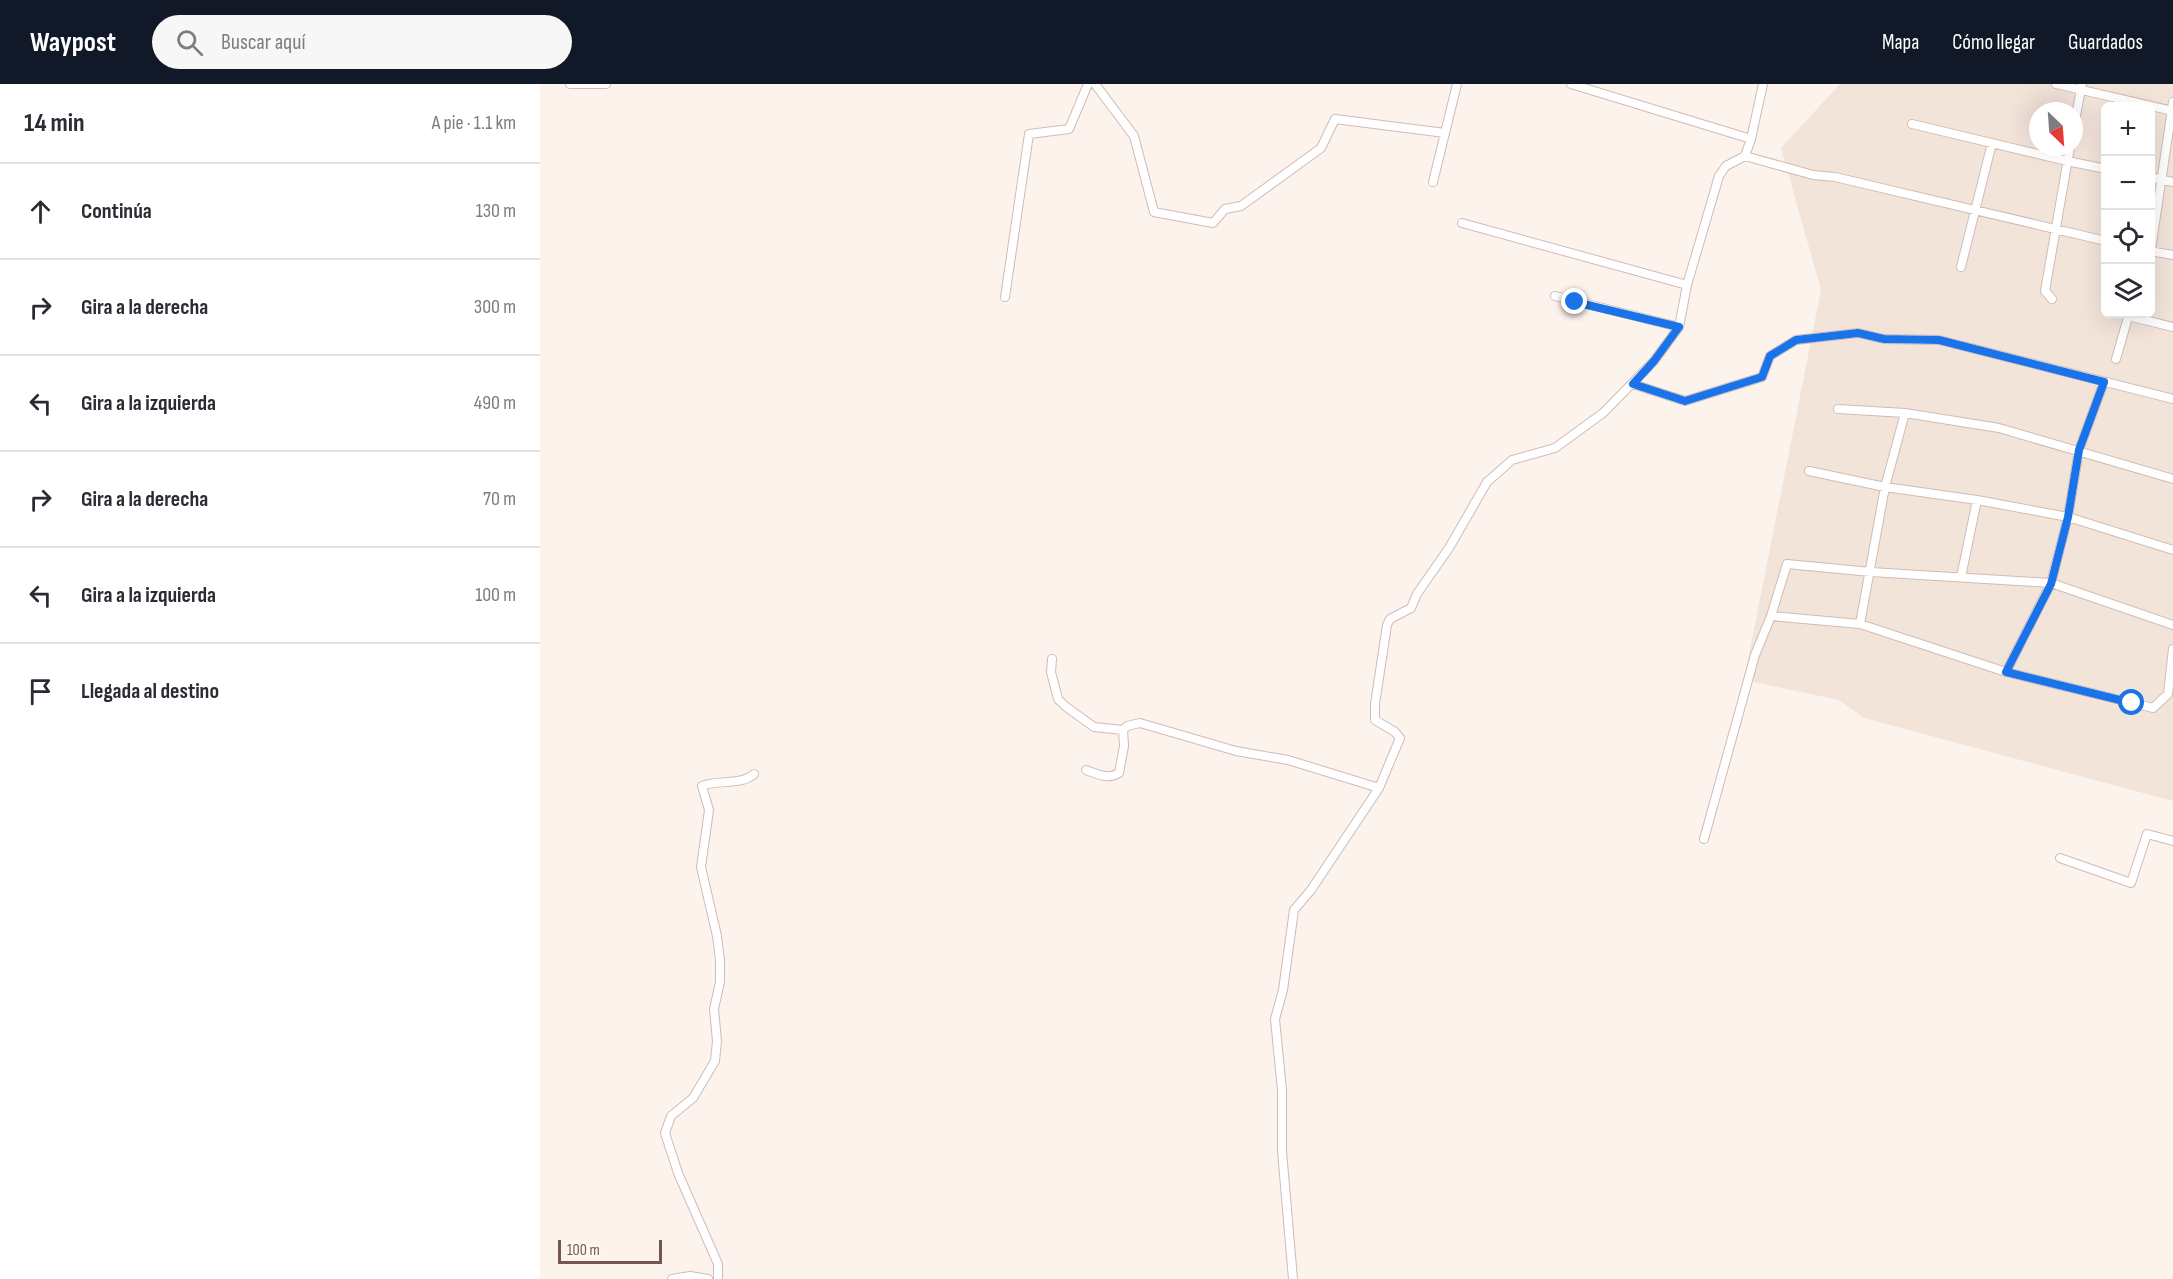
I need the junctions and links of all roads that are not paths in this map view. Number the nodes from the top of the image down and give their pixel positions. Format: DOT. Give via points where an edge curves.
graph roads {
  1 [pos="570,84"];
  2 [pos="606,84"];
  3 [pos="1088,84"];
  4 [pos="1095,84"];
  5 [pos="1457,84"];
  6 [pos="1571,84"];
  7 [pos="1763,84"];
  8 [pos="2056,84"];
  9 [pos="2082,87"];
  10 [pos="2079,102"];
  11 [pos="2172,108"];
  12 [pos="1912,124"];
  13 [pos="1445,133"];
  14 [pos="1752,139"];
  15 [pos="1992,143"];
  16 [pos="1745,156"];
  17 [pos="2068,156"];
  18 [pos="2067,161"];
  19 [pos="2101,168"];
  20 [pos="2155,178"];
  21 [pos="2161,179"];
  22 [pos="1432,182"];
  23 [pos="2173,182"];
  24 [pos="1975,211"];
  25 [pos="1462,223"];
  26 [pos="2155,223"];
  27 [pos="2054,230"];
  28 [pos="2101,240"];
  29 [pos="2155,253"];
  30 [pos="2173,255"];
  31 [pos="1961,267"];
  32 [pos="1687,285"];
  33 [pos="1555,296"];
  34 [pos="1005,297"];
  35 [pos="2052,299"];
  36 [pos="2128,318"];
  37 [pos="2143,318"];
  38 [pos="1679,327"];
  39 [pos="2173,327"];
  40 [pos="2116,359"];
  41 [pos="2104,382"];
  42 [pos="1633,384"];
  43 [pos="2173,399"];
  44 [pos="1838,409"];
  45 [pos="1905,413"];
  46 [pos="2079,450"];
  47 [pos="1809,471"];
  48 [pos="2173,479"];
  49 [pos="1886,487"];
  50 [pos="1977,500"];
  51 [pos="2068,517"];
  52 [pos="2173,549"];
  53 [pos="1871,572"];
  54 [pos="1961,577"];
  55 [pos="2051,584"];
  56 [pos="1772,616"];
  57 [pos="1860,624"];
  58 [pos="2173,625"];
  59 [pos="2173,650"];
  60 [pos="1052,659"];
  61 [pos="2006,672"];
  62 [pos="2170,695"];
  63 [pos="1123,730"];
  64 [pos="1086,770"];
  65 [pos="754,774"];
  66 [pos="1379,788"];
  67 [pos="1704,840"];
  68 [pos="2173,841"];
  69 [pos="2060,858"];
  70 [pos="672,1279"];
  71 [pos="708,1279"];
  72 [pos="718,1279"];
  73 [pos="1293,1279"];
  1 -- 2 [label="street"];
  3 -- 34 [label="street" via="1069,129 1029,134"];
  4 -- 13 [label="street" via="1134,136 1154,212 1213,223 1225,209 1241,206 1320,148 1335,119"];
  5 -- 13 [label="street"];
  6 -- 14 [label="street"];
  7 -- 14 [label="street"];
  8 -- 9 [label="street"];
  9 -- 10 [label="street"];
  9 -- 11 [label="street"];
  11 -- 21 [label="street"];
  12 -- 15 [label="street"];
  13 -- 22 [label="street"];
  14 -- 16 [label="street"];
  15 -- 18 [label="street"];
  15 -- 24 [label="street"];
  16 -- 24 [label="street"];
  16 -- 32 [label="street" via="1726,166 1719,176"];
  17 -- 18 [label="street"];
  18 -- 19 [label="street"];
  18 -- 27 [label="street"];
  20 -- 21 [label="street"];
  21 -- 23 [label="street"];
  21 -- 26 [label="street"];
  24 -- 27 [label="street"];
  24 -- 31 [label="street"];
  25 -- 32 [label="street"];
  27 -- 28 [label="street"];
  27 -- 35 [label="street" via="2045,291"];
  29 -- 30 [label="street"];
  32 -- 38 [label="street"];
  33 -- 38 [label="street"];
  36 -- 40 [label="street"];
  37 -- 39 [label="street"];
  38 -- 42 [label="street"];
  41 -- 42 [label="street" via="1939,340 1884,339 1858,333 1796,340 1770,356 1762,377 1685,401"];
  41 -- 43 [label="street"];
  41 -- 46 [label="street"];
  42 -- 66 [label="street" via="1603,413 1555,448 1512,460 1487,482 1411,608 1390,619 1375,720 1400,738"];
  44 -- 45 [label="street"];
  45 -- 46 [label="street" via="1999,428"];
  45 -- 49 [label="street"];
  46 -- 48 [label="street"];
  46 -- 51 [label="street"];
  47 -- 49 [label="street"];
  49 -- 50 [label="street"];
  49 -- 53 [label="street"];
  50 -- 51 [label="street"];
  50 -- 54 [label="street"];
  51 -- 52 [label="street"];
  51 -- 55 [label="street"];
  53 -- 54 [label="street"];
  53 -- 56 [label="street" via="1787,564"];
  53 -- 57 [label="street"];
  54 -- 55 [label="street"];
  55 -- 58 [label="street"];
  55 -- 61 [label="street"];
  56 -- 57 [label="street"];
  56 -- 67 [label="street" via="1755,655"];
  57 -- 61 [label="street"];
  59 -- 62 [label="street"];
  60 -- 63 [label="street" via="1058,699 1065,706 1094,727"];
  61 -- 62 [label="street" via="2153,708"];
  63 -- 64 [label="street" via="1119,773 1106,777"];
  63 -- 66 [label="street" via="1140,723 1236,751 1288,760"];
  65 -- 72 [label="street" via="748,780 702,786 709,810 701,867 720,960 714,1009 715,1061 693,1098 670,1116 665,1133 718,1264"];
  66 -- 73 [label="street" via="1311,891 1294,910 1275,1019"];
  68 -- 69 [label="street" via="2147,834 2131,883"];
  70 -- 71 [label="street"];
}
